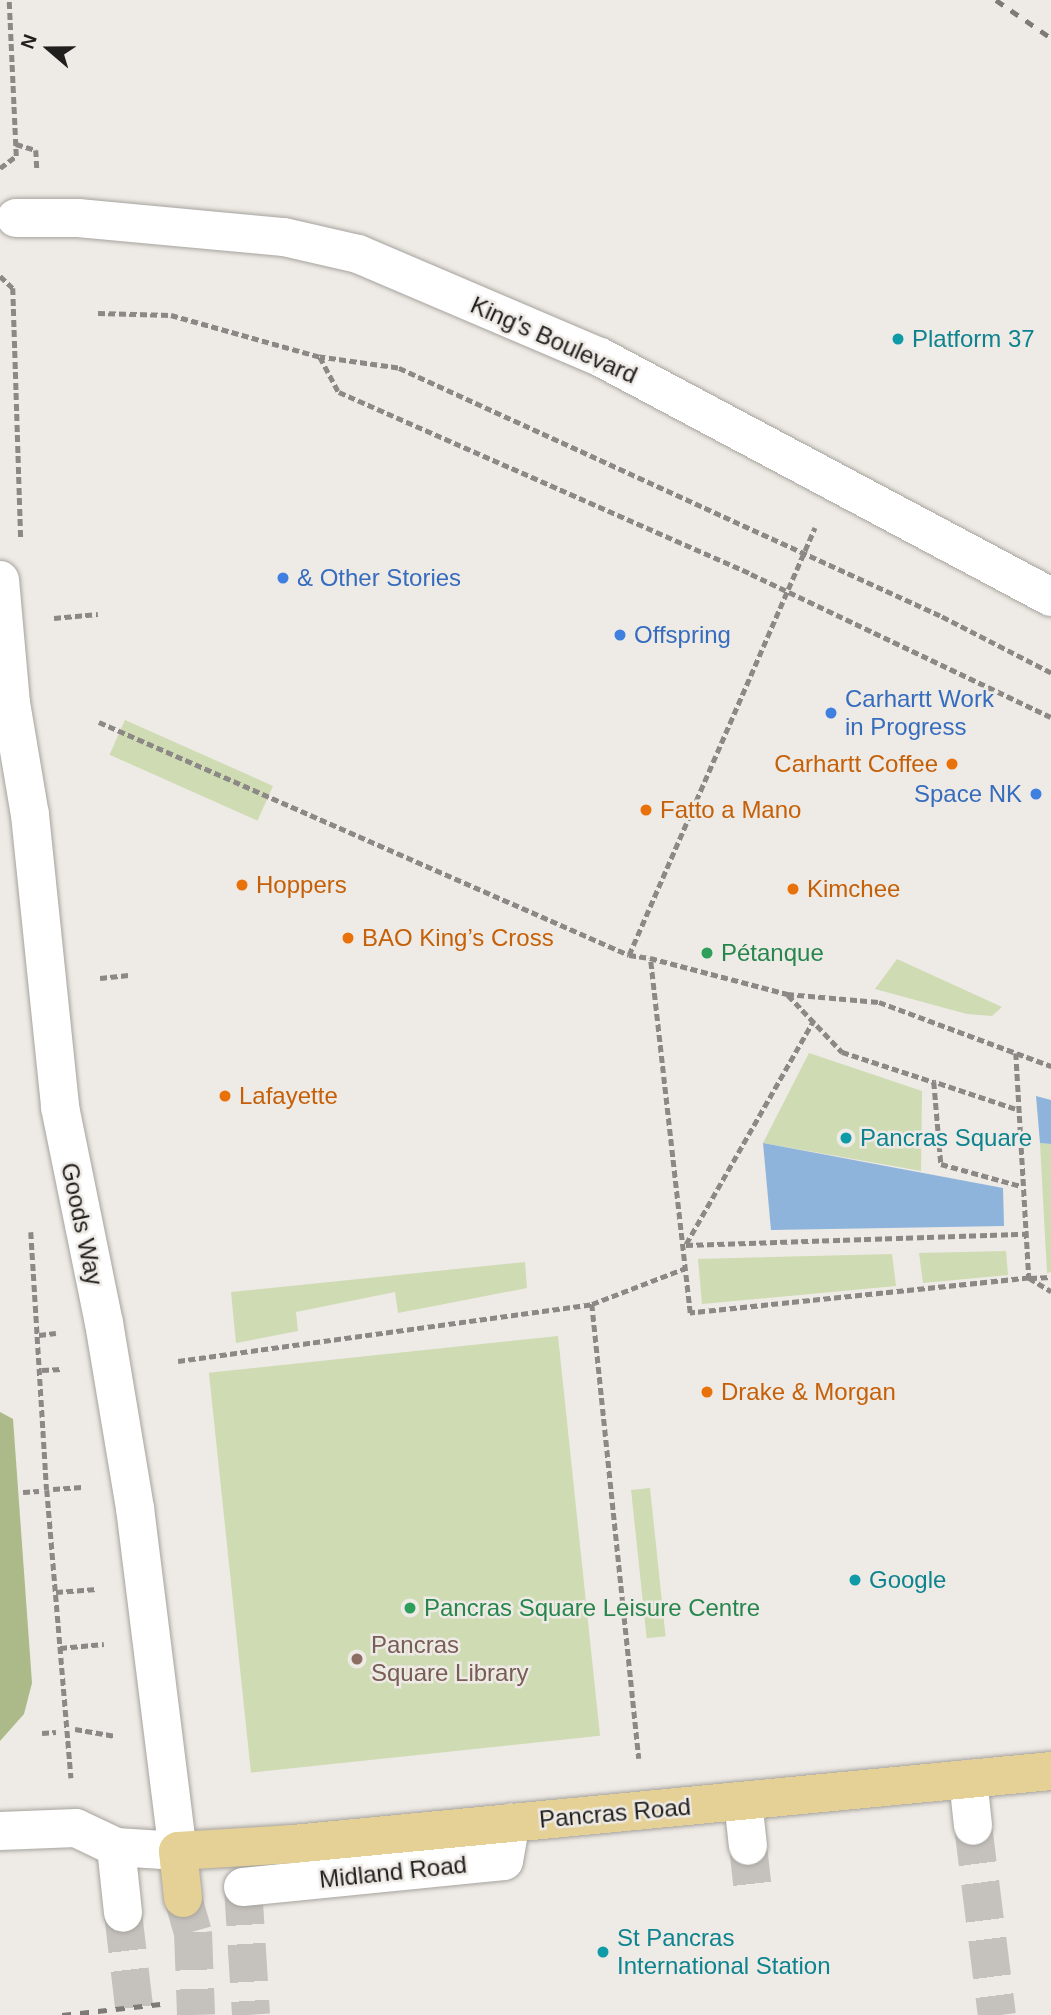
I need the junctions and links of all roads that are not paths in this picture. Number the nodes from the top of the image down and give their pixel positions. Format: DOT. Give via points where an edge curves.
graph roads {
  1 [pos="16,218"];
  2 [pos="1,587"];
  3 [pos="1051,597"];
  4 [pos="1051,1771"];
  5 [pos="968,1779"];
  6 [pos="743,1801"];
  7 [pos="511,1823"];
  8 [pos="973,1826"];
  9 [pos="0,1831"];
  10 [pos="748,1846"];
  11 [pos="116,1847"];
  12 [pos="178,1851"];
  13 [pos="243,1887"];
  14 [pos="183,1898"];
  15 [pos="123,1913"];
  1 -- 3 [label="street, King's Boulevard" via="78,218 284,237 358,254 600,357 837,479"];
  2 -- 12 [label="street, Goods Way" via="60,1107 104,1323 135,1508"];
  4 -- 5 [label="main road, Pancras Road"];
  5 -- 6 [label="main road, Pancras Road"];
  5 -- 8 [label="street"];
  6 -- 7 [label="main road, Pancras Road"];
  6 -- 10 [label="street"];
  7 -- 12 [label="main road, Pancras Road"];
  7 -- 13 [label="street, Midland Road" via="504,1861"];
  9 -- 11 [label="street" via="76,1828"];
  11 -- 12 [label="street, Pancras Road"];
  11 -- 15 [label="street"];
  12 -- 14 [label="main road"];
}
